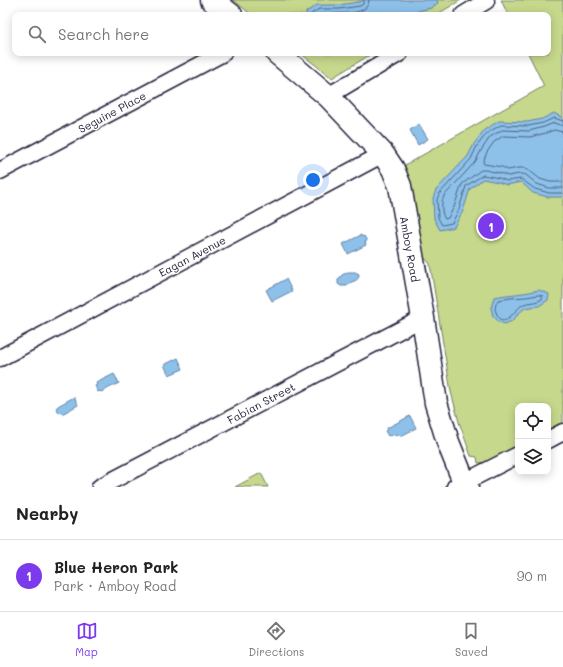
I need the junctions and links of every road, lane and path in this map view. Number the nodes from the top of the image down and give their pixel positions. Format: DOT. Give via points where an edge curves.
graph roads {
  1 [pos="212,0"];
  2 [pos="486,1"];
  3 [pos="227,12"];
  4 [pos="468,12"];
  5 [pos="217,56"];
  6 [pos="281,56"];
  7 [pos="395,56"];
  8 [pos="328,96"];
  9 [pos="384,154"];
  10 [pos="0,171"];
  11 [pos="422,318"];
  12 [pos="0,358"];
  13 [pos="563,432"];
  14 [pos="550,439"];
  15 [pos="515,457"];
  16 [pos="462,485"];
  17 [pos="100,487"];
  1 -- 3 [label="main road"];
  2 -- 4 [label="street"];
  5 -- 10 [label="street, Seguine Place"];
  6 -- 8 [label="main road, Amboy Road"];
  7 -- 8 [label="street"];
  8 -- 9 [label="main road, Amboy Road"];
  9 -- 11 [label="main road, Amboy Road" via="400,186"];
  9 -- 12 [label="street, Eagan Avenue"];
  11 -- 16 [label="main road, Amboy Road" via="436,402"];
  11 -- 17 [label="street, Fabian Street"];
  13 -- 14 [label="street"];
  15 -- 16 [label="street"];
}
